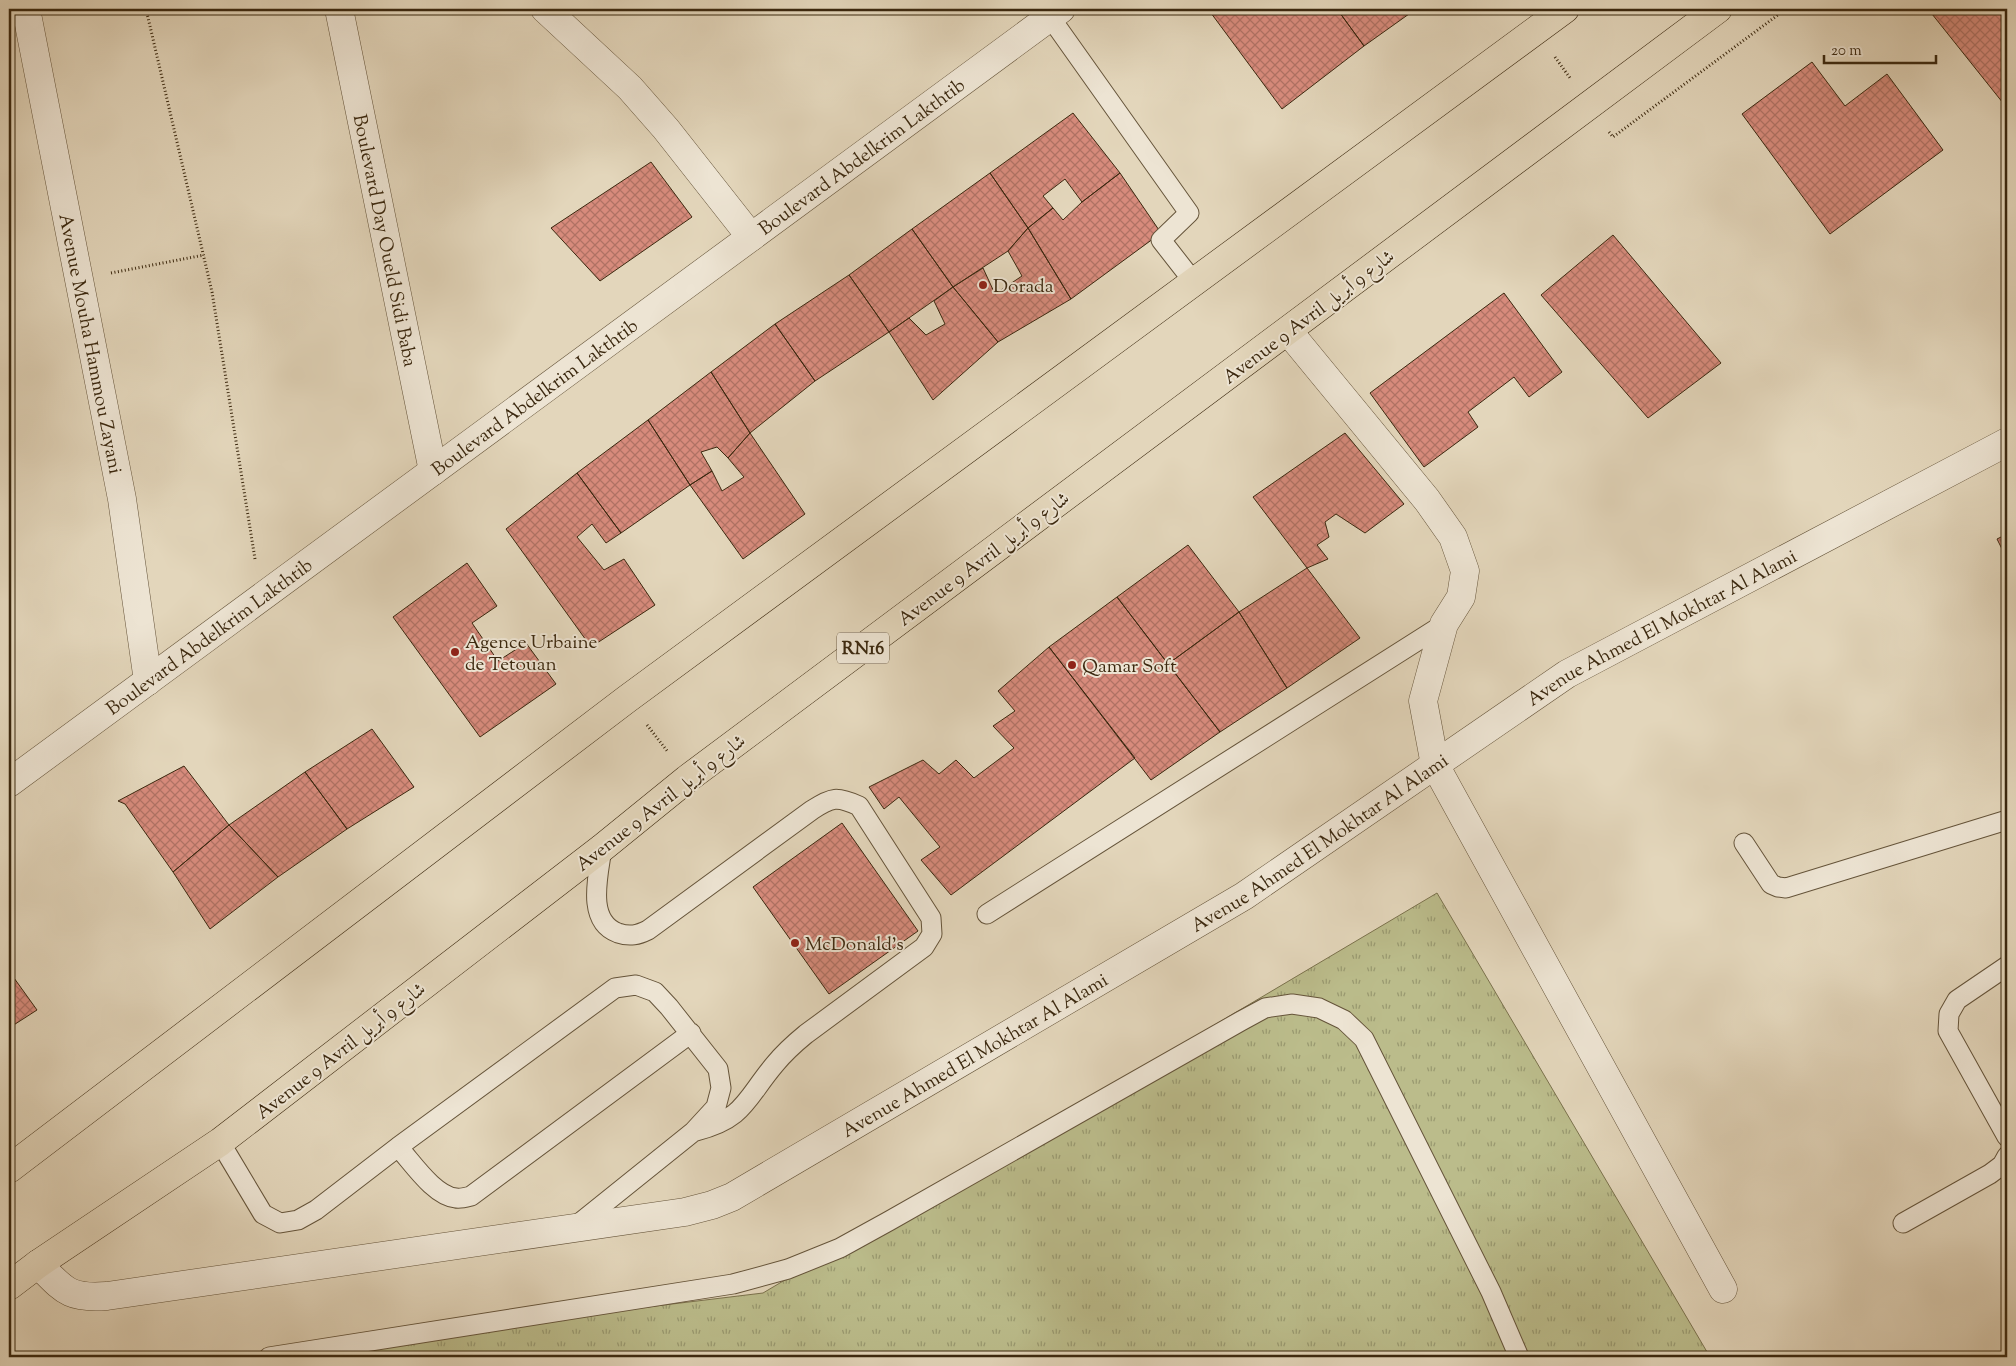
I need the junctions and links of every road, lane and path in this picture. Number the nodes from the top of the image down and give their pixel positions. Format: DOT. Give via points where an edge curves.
graph roads {
  1 [pos="26,9"];
  2 [pos="146,9"];
  3 [pos="339,9"];
  4 [pos="545,9"];
  5 [pos="1565,9"];
  6 [pos="1718,9"];
  7 [pos="1786,9"];
  8 [pos="1052,12"];
  9 [pos="1536,30"];
  10 [pos="1588,104"];
  11 [pos="751,237"];
  12 [pos="204,255"];
  13 [pos="79,279"];
  14 [pos="1193,281"];
  15 [pos="1288,331"];
  16 [pos="2007,442"];
  17 [pos="433,471"];
  18 [pos="262,598"];
  19 [pos="1444,624"];
  20 [pos="148,681"];
  21 [pos="627,699"];
  22 [pos="1435,765"];
  23 [pos="687,779"];
  24 [pos="9,783"];
  25 [pos="2007,820"];
  26 [pos="1744,843"];
  27 [pos="602,848"];
  28 [pos="988,914"];
  29 [pos="2007,966"];
  30 [pos="691,1033"];
  31 [pos="693,1132"];
  32 [pos="2007,1137"];
  33 [pos="220,1142"];
  34 [pos="398,1147"];
  35 [pos="2007,1156"];
  36 [pos="9,1168"];
  37 [pos="1903,1223"];
  38 [pos="574,1229"];
  39 [pos="38,1264"];
  40 [pos="9,1286"];
  41 [pos="1723,1289"];
  42 [pos="269,1357"];
  43 [pos="1519,1357"];
  1 -- 13 [label="street, Avenue Mouha Hammou Zayani"];
  2 -- 12 [label="path"];
  3 -- 17 [label="street, Boulevard Day Oueld Sidi Baba"];
  4 -- 11 [label="street" via="630,88"];
  5 -- 9 [label="highway"];
  6 -- 10 [label="highway, Avenue 9 Avril شارع 9 أبريل / RN16"];
  7 -- 10 [label="path" via="1613,137"];
  8 -- 11 [label="street, Boulevard Abdelkrim Lakthtib"];
  8 -- 14 [label="lane" via="1190,213 1161,240"];
  9 -- 10 [label="path"];
  9 -- 14 [label="highway"];
  10 -- 15 [label="highway, Avenue 9 Avril شارع 9 أبريل / RN16"];
  11 -- 17 [label="street, Boulevard Abdelkrim Lakthtib"];
  12 -- 13 [label="path"];
  12 -- 18 [label="path"];
  13 -- 20 [label="street, Avenue Mouha Hammou Zayani" via="122,499"];
  14 -- 21 [label="highway"];
  15 -- 19 [label="street" via="1427,500 1453,537 1465,571 1461,597"];
  15 -- 23 [label="highway, Avenue 9 Avril شارع 9 أبريل / RN16"];
  16 -- 22 [label="street, Avenue Ahmed El Mokhtar Al Alami" via="1567,674"];
  17 -- 18 [label="street, Boulevard Abdelkrim Lakthtib"];
  18 -- 20 [label="street, Boulevard Abdelkrim Lakthtib"];
  19 -- 22 [label="street" via="1423,701"];
  19 -- 28 [label="lane"];
  20 -- 24 [label="street, Boulevard Abdelkrim Lakthtib"];
  21 -- 23 [label="path"];
  21 -- 36 [label="highway"];
  22 -- 38 [label="street, Avenue Ahmed El Mokhtar Al Alami" via="1244,896 751,1187 712,1205 685,1212"];
  22 -- 41 [label="street"];
  23 -- 27 [label="highway, Avenue 9 Avril شارع 9 أبريل / RN16"];
  25 -- 26 [label="lane" via="1786,888 1771,884"];
  27 -- 31 [label="lane" via="596,889 602,919 612,931 637,935 826,800 844,799 859,806 931,918 932,934 924,947 789,1048 747,1103 732,1117 713,1127"];
  27 -- 33 [label="highway, Avenue 9 Avril شارع 9 أبريل / RN16"];
  29 -- 32 [label="lane" via="1957,1000 1949,1014 1948,1031"];
  30 -- 31 [label="lane" via="718,1069 721,1088 716,1107"];
  30 -- 34 [label="lane" via="655,992 636,985 615,988"];
  30 -- 34 [label="lane" via="471,1196 456,1198 442,1194"];
  31 -- 38 [label="lane"];
  33 -- 34 [label="lane" via="263,1214 280,1223 298,1220 316,1210"];
  33 -- 39 [label="highway, Avenue 9 Avril شارع 9 أبريل / RN16"];
  35 -- 37 [label="lane" via="2002,1166 1990,1174"];
  38 -- 39 [label="street, Avenue Ahmed El Mokhtar Al Alami" via="85,1298 66,1292"];
  39 -- 40 [label="highway, Avenue 9 Avril شارع 9 أبريل / RN16"];
  42 -- 43 [label="lane" via="733,1284 788,1269 840,1248 1265,1008 1292,1004 1319,1008 1344,1020 1364,1039 1491,1292"];
}
